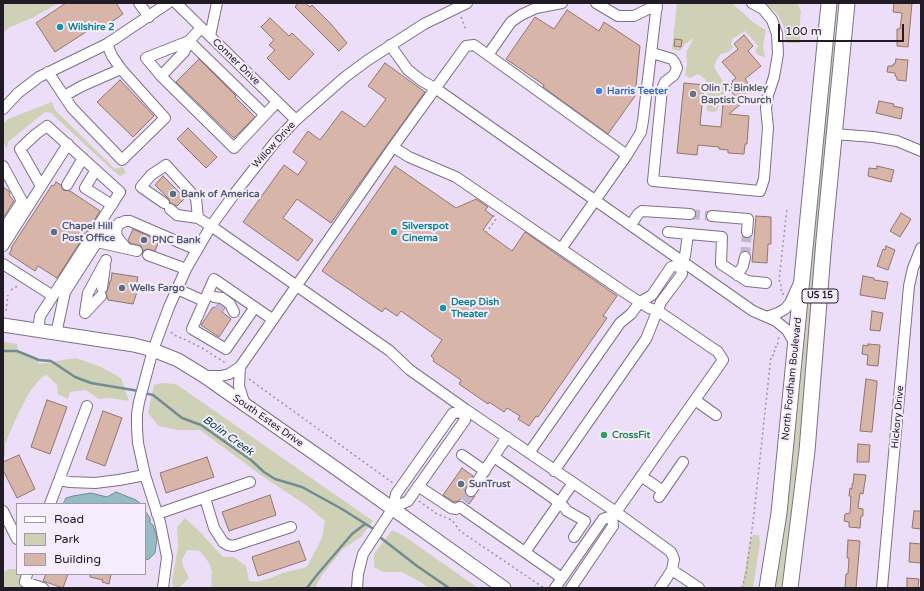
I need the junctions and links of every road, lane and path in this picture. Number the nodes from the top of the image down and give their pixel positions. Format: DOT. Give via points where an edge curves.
graph roads {
  1 [pos="139,3"];
  2 [pos="168,3"];
  3 [pos="176,3"];
  4 [pos="217,3"];
  5 [pos="466,3"];
  6 [pos="562,3"];
  7 [pos="596,3"];
  8 [pos="752,3"];
  9 [pos="829,3"];
  10 [pos="847,3"];
  11 [pos="657,6"];
  12 [pos="149,17"];
  13 [pos="461,17"];
  14 [pos="202,28"];
  15 [pos="466,30"];
  16 [pos="210,36"];
  17 [pos="189,41"];
  18 [pos="107,44"];
  19 [pos="390,45"];
  20 [pos="652,53"];
  21 [pos="488,55"];
  22 [pos="121,69"];
  23 [pos="48,72"];
  24 [pos="162,76"];
  25 [pos="435,88"];
  26 [pos="64,96"];
  27 [pos="277,102"];
  28 [pos="3,109"];
  29 [pos="264,114"];
  30 [pos="296,120"];
  31 [pos="834,134"];
  32 [pos="68,144"];
  33 [pos="394,147"];
  34 [pos="921,150"];
  35 [pos="627,155"];
  36 [pos="83,158"];
  37 [pos="3,166"];
  38 [pos="95,169"];
  39 [pos="67,185"];
  40 [pos="41,186"];
  41 [pos="595,200"];
  42 [pos="112,205"];
  43 [pos="493,209"];
  44 [pos="786,209"];
  45 [pos="690,214"];
  46 [pos="712,216"];
  47 [pos="198,218"];
  48 [pos="119,223"];
  49 [pos="631,225"];
  50 [pos="211,226"];
  51 [pos="3,230"];
  52 [pos="668,232"];
  53 [pos="747,232"];
  54 [pos="486,233"];
  55 [pos="688,234"];
  56 [pos="97,242"];
  57 [pos="3,246"];
  58 [pos="126,248"];
  59 [pos="921,248"];
  60 [pos="561,249"];
  61 [pos="197,250"];
  62 [pos="138,251"];
  63 [pos="148,255"];
  64 [pos="745,257"];
  65 [pos="681,263"];
  66 [pos="4,265"];
  67 [pos="186,269"];
  68 [pos="737,275"];
  69 [pos="802,278"];
  70 [pos="22,280"];
  71 [pos="766,283"];
  72 [pos="296,285"];
  73 [pos="177,289"];
  74 [pos="11,290"];
  75 [pos="8,295"];
  76 [pos="53,296"];
  77 [pos="783,296"];
  78 [pos="640,302"];
  79 [pos="217,303"];
  80 [pos="255,307"];
  81 [pos="6,311"];
  82 [pos="658,311"];
  83 [pos="85,313"];
  84 [pos="767,317"];
  85 [pos="272,319"];
  86 [pos="246,320"];
  87 [pos="3,325"];
  88 [pos="38,331"];
  89 [pos="171,332"];
  90 [pos="56,334"];
  91 [pos="779,335"];
  92 [pos="796,345"];
  93 [pos="153,350"];
  94 [pos="238,370"];
  95 [pos="204,376"];
  96 [pos="695,400"];
  97 [pos="245,405"];
  98 [pos="87,406"];
  99 [pos="464,410"];
  100 [pos="716,415"];
  101 [pos="507,437"];
  102 [pos="529,454"];
  103 [pos="462,455"];
  104 [pos="494,457"];
  105 [pos="683,462"];
  106 [pos="484,470"];
  107 [pos="554,471"];
  108 [pos="145,475"];
  109 [pos="641,476"];
  110 [pos="59,480"];
  111 [pos="250,482"];
  112 [pos="573,483"];
  113 [pos="418,486"];
  114 [pos="400,488"];
  115 [pos="471,491"];
  116 [pos="411,496"];
  117 [pos="205,498"];
  118 [pos="50,503"];
  119 [pos="562,504"];
  120 [pos="393,508"];
  121 [pos="3,511"];
  122 [pos="158,514"];
  123 [pos="614,514"];
  124 [pos="291,527"];
  125 [pos="16,537"];
  126 [pos="574,537"];
  127 [pos="524,552"];
  128 [pos="672,570"];
  129 [pos="27,575"];
  130 [pos="562,578"];
  131 [pos="43,588"];
  132 [pos="164,588"];
  133 [pos="357,588"];
  134 [pos="504,588"];
  135 [pos="544,588"];
  136 [pos="555,588"];
  137 [pos="571,588"];
  138 [pos="660,588"];
  139 [pos="699,588"];
  140 [pos="742,588"];
  141 [pos="767,588"];
  142 [pos="790,588"];
  143 [pos="882,588"];
  1 -- 12 [label="street"];
  2 -- 12 [label="street"];
  3 -- 14 [label="street, Conner Drive"];
  4 -- 16 [label="street"];
  5 -- 19 [label="street, Willow Drive"];
  6 -- 21 [label="street" via="536,8 512,22"];
  7 -- 11 [label="street" via="618,16 634,16"];
  8 -- 20 [label="street" via="763,9 772,20 777,34 778,54 766,108 768,128 764,179 760,191 653,181 662,89 677,68 672,59"];
  9 -- 69 [label="highway, North Fordham Boulevard / US 15"];
  10 -- 31 [label="highway, North Fordham Boulevard / US 15"];
  11 -- 20 [label="street"];
  12 -- 18 [label="street"];
  13 -- 15 [label="path"];
  14 -- 16 [label="street, Conner Drive"];
  14 -- 17 [label="street"];
  16 -- 27 [label="street, Conner Drive"];
  17 -- 24 [label="street" via="184,52"];
  17 -- 24 [label="street" via="146,58"];
  17 -- 29 [label="street"];
  18 -- 22 [label="street"];
  18 -- 23 [label="street"];
  19 -- 25 [label="street" via="408,70"];
  19 -- 30 [label="street, Willow Drive" via="345,76"];
  20 -- 35 [label="street" via="642,127"];
  21 -- 25 [label="street" via="474,45 466,46"];
  21 -- 35 [label="street"];
  22 -- 26 [label="street"];
  22 -- 26 [label="street" via="165,118 122,160 72,108"];
  23 -- 26 [label="street"];
  23 -- 28 [label="street" via="27,85"];
  24 -- 29 [label="street" via="234,148"];
  25 -- 33 [label="street"];
  25 -- 41 [label="street"];
  27 -- 29 [label="street"];
  27 -- 30 [label="street, Conner Drive"];
  30 -- 50 [label="street, Willow Drive" via="251,171"];
  31 -- 34 [label="street" via="897,141"];
  31 -- 142 [label="highway, North Fordham Boulevard / US 15" via="807,451"];
  32 -- 36 [label="street"];
  32 -- 40 [label="street"];
  32 -- 40 [label="street" via="47,126 20,149"];
  33 -- 60 [label="street" via="409,158 456,177"];
  33 -- 72 [label="street"];
  35 -- 41 [label="street"];
  36 -- 38 [label="street"];
  36 -- 39 [label="street"];
  37 -- 51 [label="street" via="22,201"];
  38 -- 42 [label="street" via="120,192"];
  38 -- 42 [label="street" via="85,188"];
  40 -- 57 [label="street"];
  41 -- 49 [label="street"];
  41 -- 60 [label="street"];
  42 -- 76 [label="street"];
  43 -- 54 [label="path" via="496,219"];
  44 -- 77 [label="path" via="779,280"];
  45 -- 49 [label="street" via="642,211"];
  46 -- 53 [label="street" via="748,219"];
  47 -- 47 [label="street" via="196,198 166,165 151,175 141,187 177,215"];
  47 -- 50 [label="street"];
  48 -- 56 [label="street" via="102,235"];
  48 -- 58 [label="street" via="117,237"];
  48 -- 61 [label="street" via="130,221 139,224"];
  49 -- 65 [label="street"];
  50 -- 61 [label="street, Willow Drive"];
  50 -- 72 [label="street"];
  52 -- 55 [label="street"];
  55 -- 65 [label="street" via="686,256"];
  55 -- 68 [label="street" via="722,237 721,264"];
  56 -- 58 [label="street"];
  56 -- 90 [label="street" via="64,292"];
  58 -- 62 [label="street"];
  59 -- 143 [label="street, Hickory Drive" via="909,286"];
  60 -- 78 [label="street"];
  61 -- 67 [label="street, Willow Drive"];
  63 -- 67 [label="street"];
  64 -- 68 [label="street"];
  65 -- 78 [label="street" via="671,268 652,295"];
  65 -- 82 [label="street" via="682,274 661,302"];
  65 -- 84 [label="street" via="753,311"];
  66 -- 76 [label="street"];
  67 -- 73 [label="street, Willow Drive"];
  68 -- 71 [label="street" via="747,281"];
  69 -- 84 [label="street" via="785,309"];
  69 -- 92 [label="highway, North Fordham Boulevard / US 15"];
  70 -- 74 [label="path"];
  72 -- 85 [label="street"];
  72 -- 99 [label="street" via="390,351 410,370"];
  73 -- 79 [label="street"];
  73 -- 93 [label="street, Willow Drive"];
  75 -- 81 [label="path"];
  76 -- 88 [label="street" via="40,316"];
  78 -- 82 [label="street"];
  78 -- 102 [label="street" via="620,323"];
  79 -- 80 [label="street" via="214,279"];
  79 -- 86 [label="street"];
  79 -- 86 [label="street" via="192,328 226,349"];
  80 -- 85 [label="street"];
  80 -- 86 [label="street"];
  82 -- 96 [label="street" via="718,352 723,360"];
  82 -- 107 [label="street" via="646,339"];
  83 -- 83 [label="street" via="88,293 106,260 102,292"];
  84 -- 92 [label="street" via="783,326"];
  85 -- 94 [label="street"];
  87 -- 88 [label="main road, South Estes Drive"];
  88 -- 90 [label="main road, South Estes Drive"];
  89 -- 94 [label="path"];
  90 -- 93 [label="main road, South Estes Drive"];
  91 -- 140 [label="path" via="774,356 771,356 754,514"];
  92 -- 141 [label="highway, North Fordham Boulevard / US 15" via="779,513"];
  93 -- 95 [label="main road, South Estes Drive" via="178,360"];
  93 -- 108 [label="street, Willow Drive" via="139,402 137,428"];
  94 -- 95 [label="street" via="221,376"];
  94 -- 97 [label="street" via="239,386"];
  94 -- 114 [label="path"];
  95 -- 97 [label="main road, South Estes Drive"];
  96 -- 100 [label="street"];
  96 -- 109 [label="street"];
  97 -- 120 [label="main road, South Estes Drive"];
  98 -- 110 [label="street"];
  99 -- 101 [label="street"];
  99 -- 113 [label="street" via="465,420"];
  99 -- 114 [label="street" via="454,413"];
  101 -- 102 [label="street"];
  101 -- 104 [label="street"];
  102 -- 107 [label="street"];
  103 -- 106 [label="street"];
  104 -- 106 [label="street"];
  104 -- 119 [label="street"];
  105 -- 109 [label="street" via="661,494"];
  106 -- 115 [label="street"];
  107 -- 112 [label="street"];
  108 -- 110 [label="street" via="95,483"];
  108 -- 122 [label="street, Willow Drive"];
  109 -- 123 [label="street"];
  110 -- 118 [label="street"];
  111 -- 117 [label="street"];
  112 -- 119 [label="street"];
  112 -- 123 [label="street"];
  113 -- 116 [label="street"];
  113 -- 127 [label="street" via="451,508 456,509 462,504"];
  114 -- 120 [label="street"];
  116 -- 120 [label="street" via="408,501"];
  116 -- 135 [label="path" via="437,514 452,520 460,531"];
  117 -- 122 [label="street"];
  117 -- 124 [label="street" via="214,528 228,545 233,546"];
  119 -- 126 [label="street" via="567,512 584,521"];
  119 -- 127 [label="street"];
  120 -- 133 [label="street" via="363,554"];
  120 -- 134 [label="main road, South Estes Drive"];
  121 -- 125 [label="street"];
  122 -- 132 [label="street, Willow Drive" via="167,557"];
  123 -- 128 [label="street" via="672,552"];
  123 -- 130 [label="street" via="603,519"];
  123 -- 137 [label="street" via="613,526"];
  127 -- 130 [label="street"];
  128 -- 138 [label="street"];
  128 -- 139 [label="street"];
  129 -- 131 [label="street" via="25,582"];
  130 -- 136 [label="street"];
}
